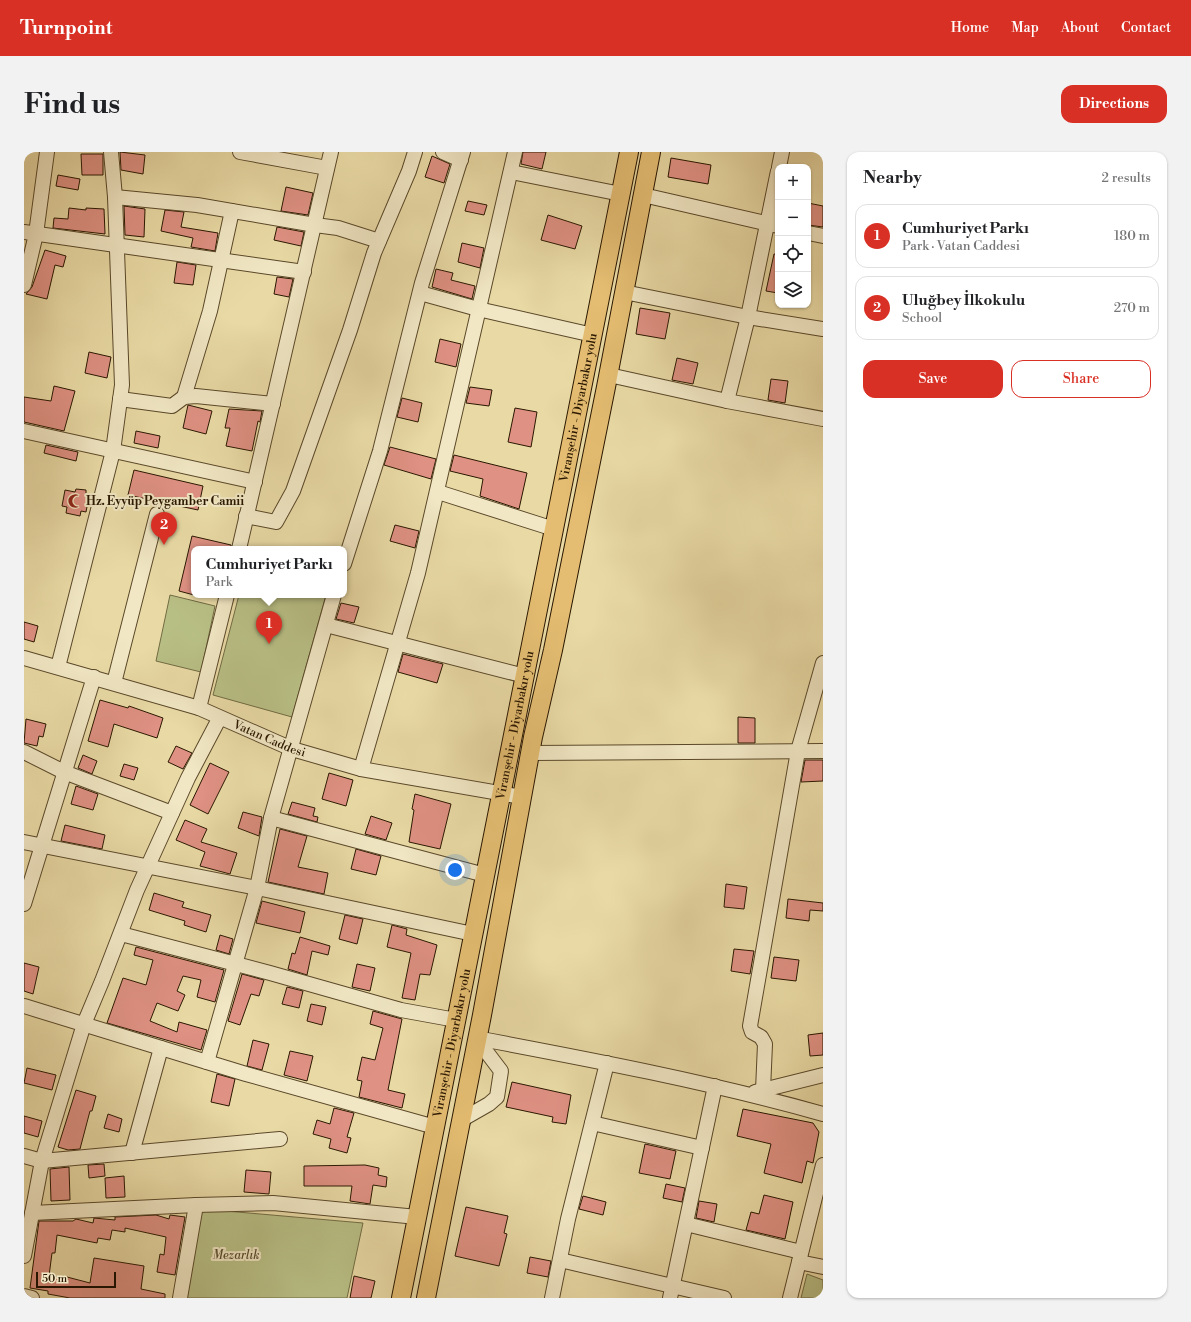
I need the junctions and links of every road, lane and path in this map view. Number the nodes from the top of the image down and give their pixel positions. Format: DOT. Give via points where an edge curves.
graph roads {
  1 [pos="47,152"];
  2 [pos="111,152"];
  3 [pos="240,152"];
  4 [pos="330,152"];
  5 [pos="416,152"];
  6 [pos="443,152"];
  7 [pos="515,152"];
  8 [pos="629,152"];
  9 [pos="651,152"];
  10 [pos="782,152"];
  11 [pos="462,156"];
  12 [pos="780,164"];
  13 [pos="327,168"];
  14 [pos="511,172"];
  15 [pos="621,194"];
  16 [pos="644,195"];
  17 [pos="115,197"];
  18 [pos="775,200"];
  19 [pos="232,212"];
  20 [pos="315,224"];
  21 [pos="773,225"];
  22 [pos="30,233"];
  23 [pos="811,233"];
  24 [pos="823,236"];
  25 [pos="379,242"];
  26 [pos="116,244"];
  27 [pos="221,261"];
  28 [pos="304,272"];
  29 [pos="24,285"];
  30 [pos="624,292"];
  31 [pos="420,293"];
  32 [pos="478,309"];
  33 [pos="748,318"];
  34 [pos="823,329"];
  35 [pos="593,335"];
  36 [pos="609,375"];
  37 [pos="184,397"];
  38 [pos="120,399"];
  39 [pos="727,401"];
  40 [pos="273,404"];
  41 [pos="823,419"];
  42 [pos="24,431"];
  43 [pos="113,451"];
  44 [pos="254,482"];
  45 [pos="438,492"];
  46 [pos="157,514"];
  47 [pos="246,516"];
  48 [pos="554,529"];
  49 [pos="240,546"];
  50 [pos="347,555"];
  51 [pos="226,598"];
  52 [pos="333,598"];
  53 [pos="326,625"];
  54 [pos="398,645"];
  55 [pos="24,658"];
  56 [pos="823,663"];
  57 [pos="58,667"];
  58 [pos="525,676"];
  59 [pos="94,678"];
  60 [pos="114,683"];
  61 [pos="199,708"];
  62 [pos="219,719"];
  63 [pos="292,749"];
  64 [pos="798,751"];
  65 [pos="823,751"];
  66 [pos="24,752"];
  67 [pos="530,753"];
  68 [pos="361,769"];
  69 [pos="64,772"];
  70 [pos="500,794"];
  71 [pos="522,797"];
  72 [pos="172,813"];
  73 [pos="271,818"];
  74 [pos="24,842"];
  75 [pos="41,846"];
  76 [pos="147,867"];
  77 [pos="484,875"];
  78 [pos="257,888"];
  79 [pos="24,904"];
  80 [pos="121,934"];
  81 [pos="473,934"];
  82 [pos="234,964"];
  83 [pos="24,1006"];
  84 [pos="456,1020"];
  85 [pos="84,1024"];
  86 [pos="476,1038"];
  87 [pos="161,1048"];
  88 [pos="207,1062"];
  89 [pos="607,1063"];
  90 [pos="823,1075"];
  91 [pos="715,1086"];
  92 [pos="757,1092"];
  93 [pos="823,1114"];
  94 [pos="462,1120"];
  95 [pos="592,1122"];
  96 [pos="435,1127"];
  97 [pos="280,1139"];
  98 [pos="702,1148"];
  99 [pos="132,1152"];
  100 [pos="24,1156"];
  101 [pos="42,1161"];
  102 [pos="823,1165"];
  103 [pos="819,1197"];
  104 [pos="196,1204"];
  105 [pos="32,1213"];
  106 [pos="417,1217"];
  107 [pos="686,1224"];
  108 [pos="24,1256"];
  109 [pos="800,1257"];
  110 [pos="560,1260"];
  111 [pos="823,1268"];
  112 [pos="672,1292"];
  113 [pos="24,1296"];
  114 [pos="32,1298"];
  115 [pos="180,1298"];
  116 [pos="401,1298"];
  117 [pos="426,1298"];
  118 [pos="552,1298"];
  119 [pos="724,1298"];
  120 [pos="790,1298"];
  1 -- 22 [label="street"];
  2 -- 17 [label="street"];
  3 -- 13 [label="street"];
  4 -- 13 [label="street"];
  5 -- 25 [label="street"];
  6 -- 11 [label="street"];
  7 -- 14 [label="street"];
  8 -- 15 [label="main road, Viranşehir - Diyarbakır yolu"];
  9 -- 16 [label="main road, Viranşehir - Diyarbakır yolu"];
  10 -- 12 [label="street"];
  11 -- 31 [label="street"];
  13 -- 20 [label="street"];
  14 -- 15 [label="street"];
  14 -- 32 [label="street"];
  15 -- 35 [label="main road, Viranşehir - Diyarbakır yolu"];
  16 -- 21 [label="street"];
  16 -- 30 [label="main road, Viranşehir - Diyarbakır yolu"];
  17 -- 19 [label="street" via="197,205"];
  17 -- 26 [label="street"];
  18 -- 21 [label="street"];
  19 -- 20 [label="street"];
  19 -- 27 [label="street"];
  20 -- 25 [label="street" via="338,228"];
  20 -- 28 [label="street"];
  21 -- 33 [label="street"];
  22 -- 26 [label="street"];
  22 -- 29 [label="street"];
  23 -- 24 [label="street"];
  25 -- 47 [label="street" via="293,492 276,522"];
  26 -- 27 [label="street"];
  26 -- 38 [label="street" via="122,385"];
  27 -- 28 [label="street"];
  27 -- 37 [label="street" via="210,310"];
  28 -- 40 [label="street"];
  30 -- 33 [label="street"];
  30 -- 36 [label="main road, Viranşehir - Diyarbakır yolu"];
  31 -- 32 [label="street"];
  31 -- 50 [label="street" via="380,451"];
  32 -- 35 [label="street"];
  32 -- 45 [label="street"];
  33 -- 34 [label="street"];
  33 -- 39 [label="street"];
  35 -- 48 [label="main road, Viranşehir - Diyarbakır yolu"];
  36 -- 39 [label="street"];
  36 -- 67 [label="main road, Viranşehir - Diyarbakır yolu"];
  37 -- 38 [label="street" via="172,406"];
  37 -- 40 [label="street"];
  38 -- 43 [label="street"];
  39 -- 41 [label="street"];
  40 -- 44 [label="street"];
  42 -- 43 [label="street"];
  43 -- 44 [label="street"];
  43 -- 57 [label="street"];
  44 -- 47 [label="street"];
  45 -- 48 [label="street"];
  45 -- 54 [label="street"];
  46 -- 60 [label="street"];
  47 -- 49 [label="street"];
  48 -- 58 [label="main road, Viranşehir - Diyarbakır yolu"];
  51 -- 61 [label="street"];
  52 -- 53 [label="street"];
  53 -- 54 [label="street"];
  53 -- 63 [label="street"];
  54 -- 58 [label="street"];
  54 -- 68 [label="street"];
  55 -- 57 [label="street, Vatan Caddesi"];
  56 -- 64 [label="street"];
  57 -- 59 [label="street, Vatan Caddesi"];
  58 -- 70 [label="main road, Viranşehir - Diyarbakır yolu"];
  59 -- 60 [label="street, Vatan Caddesi"];
  59 -- 69 [label="street"];
  60 -- 61 [label="street, Vatan Caddesi"];
  61 -- 62 [label="street, Vatan Caddesi"];
  62 -- 63 [label="street, Vatan Caddesi"];
  62 -- 72 [label="street"];
  63 -- 68 [label="street, Vatan Caddesi"];
  63 -- 73 [label="street"];
  64 -- 65 [label="street"];
  64 -- 67 [label="street"];
  64 -- 92 [label="street" via="750,1026 752,1032 761,1037 765,1044"];
  66 -- 69 [label="street"];
  67 -- 71 [label="main road, Viranşehir - Diyarbakır yolu"];
  68 -- 70 [label="street, Vatan Caddesi"];
  69 -- 72 [label="street"];
  69 -- 75 [label="street"];
  70 -- 71 [label="street, Vatan Caddesi"];
  70 -- 77 [label="main road, Viranşehir - Diyarbakır yolu"];
  71 -- 86 [label="main road, Viranşehir - Diyarbakır yolu"];
  72 -- 76 [label="street"];
  73 -- 77 [label="street"];
  73 -- 78 [label="street"];
  74 -- 75 [label="street"];
  75 -- 76 [label="street"];
  75 -- 79 [label="street"];
  76 -- 78 [label="street"];
  76 -- 80 [label="street"];
  77 -- 81 [label="main road, Viranşehir - Diyarbakır yolu"];
  78 -- 81 [label="street"];
  78 -- 82 [label="street"];
  80 -- 82 [label="street"];
  80 -- 85 [label="street"];
  81 -- 84 [label="main road, Viranşehir - Diyarbakır yolu"];
  82 -- 84 [label="street" via="401,1010"];
  82 -- 88 [label="street"];
  83 -- 85 [label="street"];
  84 -- 96 [label="main road, Viranşehir - Diyarbakır yolu"];
  85 -- 87 [label="street"];
  85 -- 101 [label="street"];
  86 -- 89 [label="street"];
  86 -- 94 [label="main road, Viranşehir - Diyarbakır yolu"];
  86 -- 94 [label="street" via="501,1071 497,1097"];
  87 -- 88 [label="street"];
  87 -- 99 [label="street"];
  88 -- 96 [label="street"];
  89 -- 91 [label="street"];
  89 -- 95 [label="street"];
  90 -- 92 [label="street"];
  91 -- 92 [label="street"];
  91 -- 98 [label="street"];
  92 -- 93 [label="street"];
  94 -- 117 [label="main road, Viranşehir - Diyarbakır yolu"];
  95 -- 98 [label="street"];
  95 -- 110 [label="street"];
  96 -- 106 [label="main road, Viranşehir - Diyarbakır yolu"];
  97 -- 99 [label="street"];
  98 -- 107 [label="street"];
  99 -- 101 [label="street"];
  100 -- 101 [label="street"];
  101 -- 105 [label="street"];
  102 -- 103 [label="street"];
  103 -- 109 [label="street"];
  104 -- 105 [label="street"];
  104 -- 106 [label="street" via="273,1203"];
  104 -- 115 [label="street"];
  105 -- 108 [label="street"];
  106 -- 116 [label="main road, Viranşehir - Diyarbakır yolu"];
  107 -- 109 [label="street"];
  107 -- 112 [label="street"];
  109 -- 111 [label="street"];
  109 -- 120 [label="street"];
  110 -- 112 [label="street"];
  110 -- 118 [label="street"];
  112 -- 119 [label="street"];
  113 -- 114 [label="street"];
}
